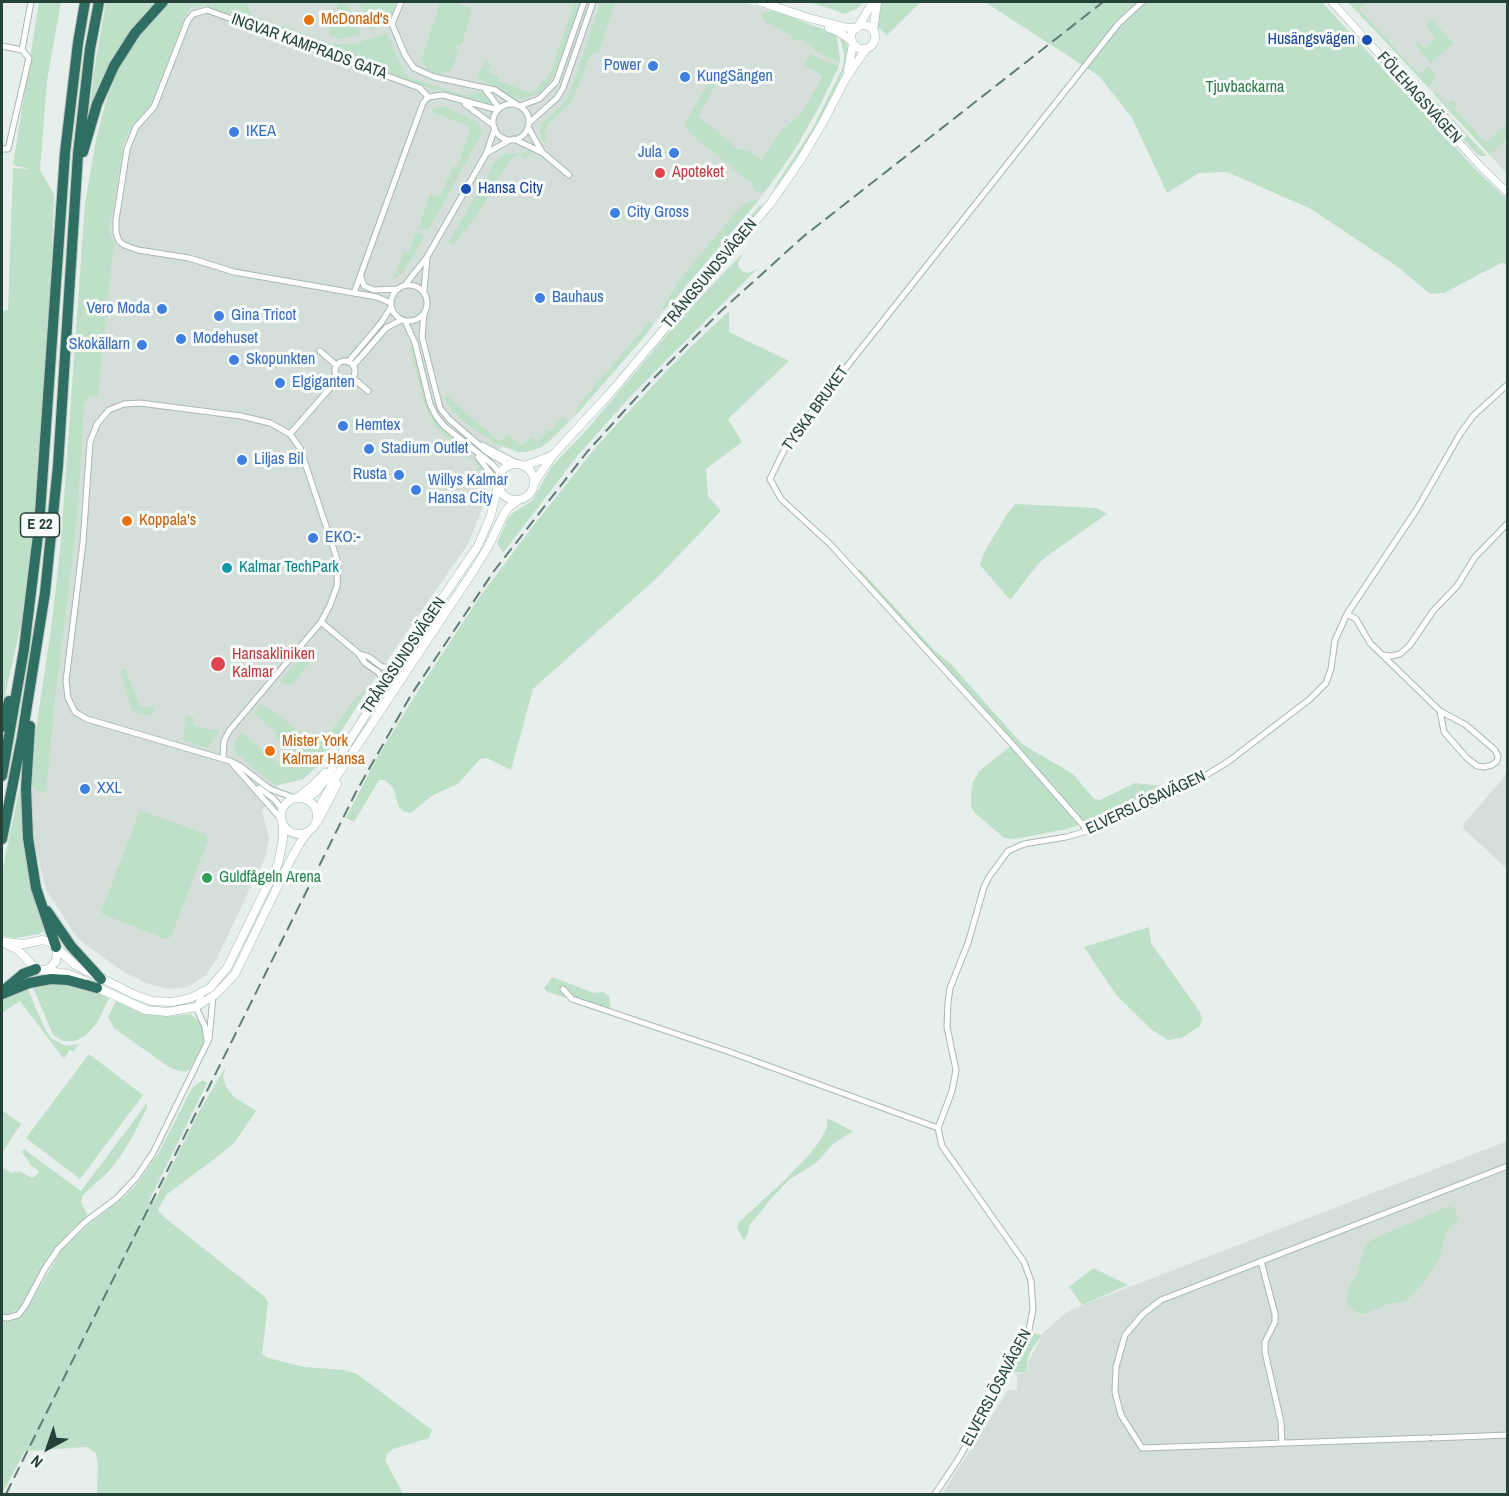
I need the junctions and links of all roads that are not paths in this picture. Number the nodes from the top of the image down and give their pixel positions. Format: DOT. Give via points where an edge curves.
graph roads {
  1 [pos="31,2"];
  2 [pos="85,2"];
  3 [pos="99,2"];
  4 [pos="163,2"];
  5 [pos="401,2"];
  6 [pos="584,2"];
  7 [pos="593,2"];
  8 [pos="761,2"];
  9 [pos="875,2"];
  10 [pos="1142,2"];
  11 [pos="1333,2"];
  12 [pos="809,18"];
  13 [pos="857,28"];
  14 [pos="873,31"];
  15 [pos="852,43"];
  16 [pos="2,46"];
  17 [pos="866,49"];
  18 [pos="22,50"];
  19 [pos="846,78"];
  20 [pos="484,87"];
  21 [pos="428,97"];
  22 [pos="461,101"];
  23 [pos="518,105"];
  24 [pos="499,109"];
  25 [pos="529,125"];
  26 [pos="494,127"];
  27 [pos="512,139"];
  28 [pos="2,149"];
  29 [pos="543,153"];
  30 [pos="486,154"];
  31 [pos="77,172"];
  32 [pos="568,175"];
  33 [pos="1508,193"];
  34 [pos="427,257"];
  35 [pos="360,277"];
  36 [pos="405,285"];
  37 [pos="398,289"];
  38 [pos="424,291"];
  39 [pos="354,293"];
  40 [pos="391,305"];
  41 [pos="424,315"];
  42 [pos="403,320"];
  43 [pos="320,351"];
  44 [pos="336,364"];
  45 [pos="351,364"];
  46 [pos="353,378"];
  47 [pos="338,379"];
  48 [pos="1508,384"];
  49 [pos="368,391"];
  50 [pos="290,434"];
  51 [pos="478,443"];
  52 [pos="473,451"];
  53 [pos="552,456"];
  54 [pos="509,465"];
  55 [pos="523,465"];
  56 [pos="500,473"];
  57 [pos="534,483"];
  58 [pos="498,484"];
  59 [pos="519,500"];
  60 [pos="1508,524"];
  61 [pos="1347,614"];
  62 [pos="321,622"];
  63 [pos="24,649"];
  64 [pos="358,653"];
  65 [pos="1382,655"];
  66 [pos="36,659"];
  67 [pos="396,666"];
  68 [pos="386,683"];
  69 [pos="1440,711"];
  70 [pos="2,727"];
  71 [pos="351,756"];
  72 [pos="223,758"];
  73 [pos="336,760"];
  74 [pos="230,761"];
  75 [pos="2,776"];
  76 [pos="252,784"];
  77 [pos="296,798"];
  78 [pos="306,799"];
  79 [pos="282,809"];
  80 [pos="317,812"];
  81 [pos="282,822"];
  82 [pos="316,824"];
  83 [pos="1086,831"];
  84 [pos="308,832"];
  85 [pos="2,839"];
  86 [pos="39,899"];
  87 [pos="2,942"];
  88 [pos="56,948"];
  89 [pos="40,970"];
  90 [pos="99,983"];
  91 [pos="563,989"];
  92 [pos="203,992"];
  93 [pos="2,993"];
  94 [pos="213,997"];
  95 [pos="196,1006"];
  96 [pos="206,1045"];
  97 [pos="938,1128"];
  98 [pos="1508,1166"];
  99 [pos="1261,1261"];
  100 [pos="2,1317"];
  101 [pos="1508,1435"];
  102 [pos="1282,1443"];
  103 [pos="935,1494"];
  1 -- 18 [label="street"];
  2 -- 63 [label="highway, E 22" via="65,153 45,465"];
  3 -- 31 [label="highway, E 22"];
  4 -- 31 [label="highway" via="135,33 114,66"];
  5 -- 20 [label="street" via="392,24 414,68 434,77"];
  6 -- 23 [label="street" via="556,82 539,99"];
  7 -- 25 [label="street" via="563,88"];
  8 -- 12 [label="main road"];
  9 -- 13 [label="main road"];
  9 -- 14 [label="main road"];
  10 -- 83 [label="street, TYSKA BRUKET" via="1119,23 818,403 788,442 770,479 781,499 830,544"];
  11 -- 33 [label="street, FÖLEHAGSVÄGEN"];
  12 -- 13 [label="main road"];
  12 -- 15 [label="main road"];
  13 -- 14 [label="main road" via="867,26"];
  13 -- 15 [label="main road"];
  14 -- 17 [label="main road" via="874,41"];
  15 -- 17 [label="main road"];
  15 -- 19 [label="main road, TRÅNGSUNDSVÄGEN"];
  16 -- 18 [label="street"];
  17 -- 19 [label="main road, TRÅNGSUNDSVÄGEN"];
  18 -- 28 [label="street" via="29,58 8,149"];
  19 -- 53 [label="main road, TRÅNGSUNDSVÄGEN" via="800,161 770,204"];
  20 -- 23 [label="street"];
  20 -- 24 [label="street"];
  21 -- 22 [label="street, INGVAR KAMPRADS GATA" via="443,95"];
  21 -- 35 [label="street"];
  21 -- 39 [label="street, INGVAR KAMPRADS GATA" via="420,88 207,10 188,20 154,107 136,128 127,149 116,220 116,232 124,245 234,272"];
  22 -- 24 [label="street, INGVAR KAMPRADS GATA"];
  22 -- 26 [label="street, INGVAR KAMPRADS GATA"];
  23 -- 24 [label="street" via="508,104"];
  23 -- 25 [label="street" via="528,115"];
  24 -- 26 [label="street"];
  25 -- 27 [label="street" via="525,134"];
  25 -- 29 [label="street"];
  26 -- 27 [label="street" via="503,137"];
  26 -- 30 [label="street"];
  27 -- 29 [label="street"];
  27 -- 30 [label="street"];
  29 -- 32 [label="street"];
  30 -- 34 [label="street"];
  31 -- 66 [label="highway, E 22" via="58,465"];
  34 -- 36 [label="street"];
  34 -- 38 [label="street"];
  35 -- 37 [label="street" via="364,286 374,290"];
  35 -- 39 [label="street"];
  36 -- 37 [label="street"];
  36 -- 38 [label="street"];
  37 -- 40 [label="street"];
  38 -- 41 [label="street" via="428,303"];
  39 -- 40 [label="street" via="377,297"];
  40 -- 42 [label="street" via="395,315"];
  40 -- 45 [label="street"];
  41 -- 42 [label="street" via="417,320"];
  41 -- 51 [label="street" via="422,337 440,408"];
  42 -- 45 [label="street" via="386,328"];
  42 -- 52 [label="street" via="415,343 436,416"];
  43 -- 44 [label="street"];
  44 -- 45 [label="street"];
  44 -- 47 [label="street"];
  45 -- 46 [label="street"];
  46 -- 47 [label="street"];
  46 -- 49 [label="street"];
  47 -- 50 [label="street"];
  48 -- 61 [label="street, ELVERSLÖSAVÄGEN" via="1473,416 1460,434 1417,509"];
  50 -- 62 [label="street" via="309,472 338,563 337,586"];
  50 -- 72 [label="street" via="270,423 241,416 140,403 124,404 109,411 97,424 90,442 83,542 66,681 68,698 75,712 87,719"];
  51 -- 54 [label="street"];
  51 -- 55 [label="street"];
  52 -- 56 [label="street"];
  52 -- 58 [label="street"];
  53 -- 55 [label="main road, TRÅNGSUNDSVÄGEN"];
  53 -- 57 [label="main road, TRÅNGSUNDSVÄGEN"];
  54 -- 55 [label="main road"];
  54 -- 56 [label="main road"];
  55 -- 57 [label="main road" via="531,472"];
  56 -- 58 [label="main road"];
  57 -- 59 [label="main road" via="530,494"];
  58 -- 59 [label="main road" via="504,496"];
  58 -- 67 [label="main road, TRÅNGSUNDSVÄGEN" via="478,546"];
  59 -- 71 [label="main road, TRÅNGSUNDSVÄGEN" via="508,507 488,548"];
  60 -- 65 [label="street" via="1475,557 1410,645 1400,654"];
  61 -- 65 [label="street" via="1356,619"];
  61 -- 83 [label="street, ELVERSLÖSAVÄGEN" via="1335,640 1326,683 1310,699 1208,775 1102,827"];
  62 -- 64 [label="street"];
  62 -- 72 [label="street" via="229,731"];
  63 -- 70 [label="highway"];
  63 -- 75 [label="highway, E 22"];
  64 -- 67 [label="street" via="382,667"];
  64 -- 68 [label="street"];
  65 -- 69 [label="street"];
  66 -- 85 [label="highway, E 22"];
  66 -- 86 [label="highway" via="26,789 31,862"];
  67 -- 68 [label="main road, TRÅNGSUNDSVÄGEN"];
  68 -- 73 [label="main road, TRÅNGSUNDSVÄGEN"];
  69 -- 69 [label="street" via="1466,725 1495,750 1497,760 1484,767 1466,757 1444,732"];
  71 -- 80 [label="main road, TRÅNGSUNDSVÄGEN"];
  71 -- 82 [label="main road, TRÅNGSUNDSVÄGEN"];
  72 -- 74 [label="street"];
  73 -- 77 [label="main road, TRÅNGSUNDSVÄGEN"];
  73 -- 78 [label="main road, TRÅNGSUNDSVÄGEN" via="321,786"];
  74 -- 76 [label="street"];
  74 -- 77 [label="street" via="270,789"];
  76 -- 79 [label="street"];
  76 -- 81 [label="street"];
  77 -- 78 [label="main road"];
  77 -- 79 [label="main road"];
  78 -- 80 [label="main road"];
  79 -- 81 [label="main road"];
  80 -- 82 [label="main road"];
  81 -- 84 [label="main road" via="292,833"];
  81 -- 92 [label="main road" via="282,847 271,878 227,968"];
  82 -- 84 [label="main road"];
  83 -- 97 [label="street, ELVERSLÖSAVÄGEN" via="1008,851 984,887 950,988 948,1027 956,1070"];
  84 -- 94 [label="main road" via="235,974"];
  86 -- 88 [label="highway"];
  86 -- 90 [label="highway"];
  87 -- 88 [label="main road" via="42,940"];
  87 -- 89 [label="main road"];
  88 -- 89 [label="main road" via="56,961 51,968"];
  88 -- 90 [label="main road"];
  89 -- 90 [label="main road"];
  89 -- 93 [label="highway" via="23,974"];
  90 -- 92 [label="main road" via="162,1002 191,999"];
  90 -- 93 [label="highway" via="51,979"];
  90 -- 95 [label="main road" via="131,1004 154,1011"];
  91 -- 97 [label="street" via="572,999"];
  92 -- 95 [label="street"];
  94 -- 95 [label="main road"];
  94 -- 96 [label="street" via="211,1032"];
  95 -- 96 [label="street" via="207,1033"];
  96 -- 100 [label="street" via="153,1153 136,1178 58,1249 18,1315"];
  97 -- 103 [label="street, ELVERSLÖSAVÄGEN" via="942,1146 1024,1262 1031,1281 1033,1309 1020,1350"];
  98 -- 99 [label="street"];
  99 -- 102 [label="street" via="1275,1314 1275,1322 1264,1341"];
  99 -- 102 [label="street" via="1161,1300 1143,1314 1125,1335 1116,1367 1115,1392 1120,1415 1142,1448"];
  101 -- 102 [label="street"];
}
